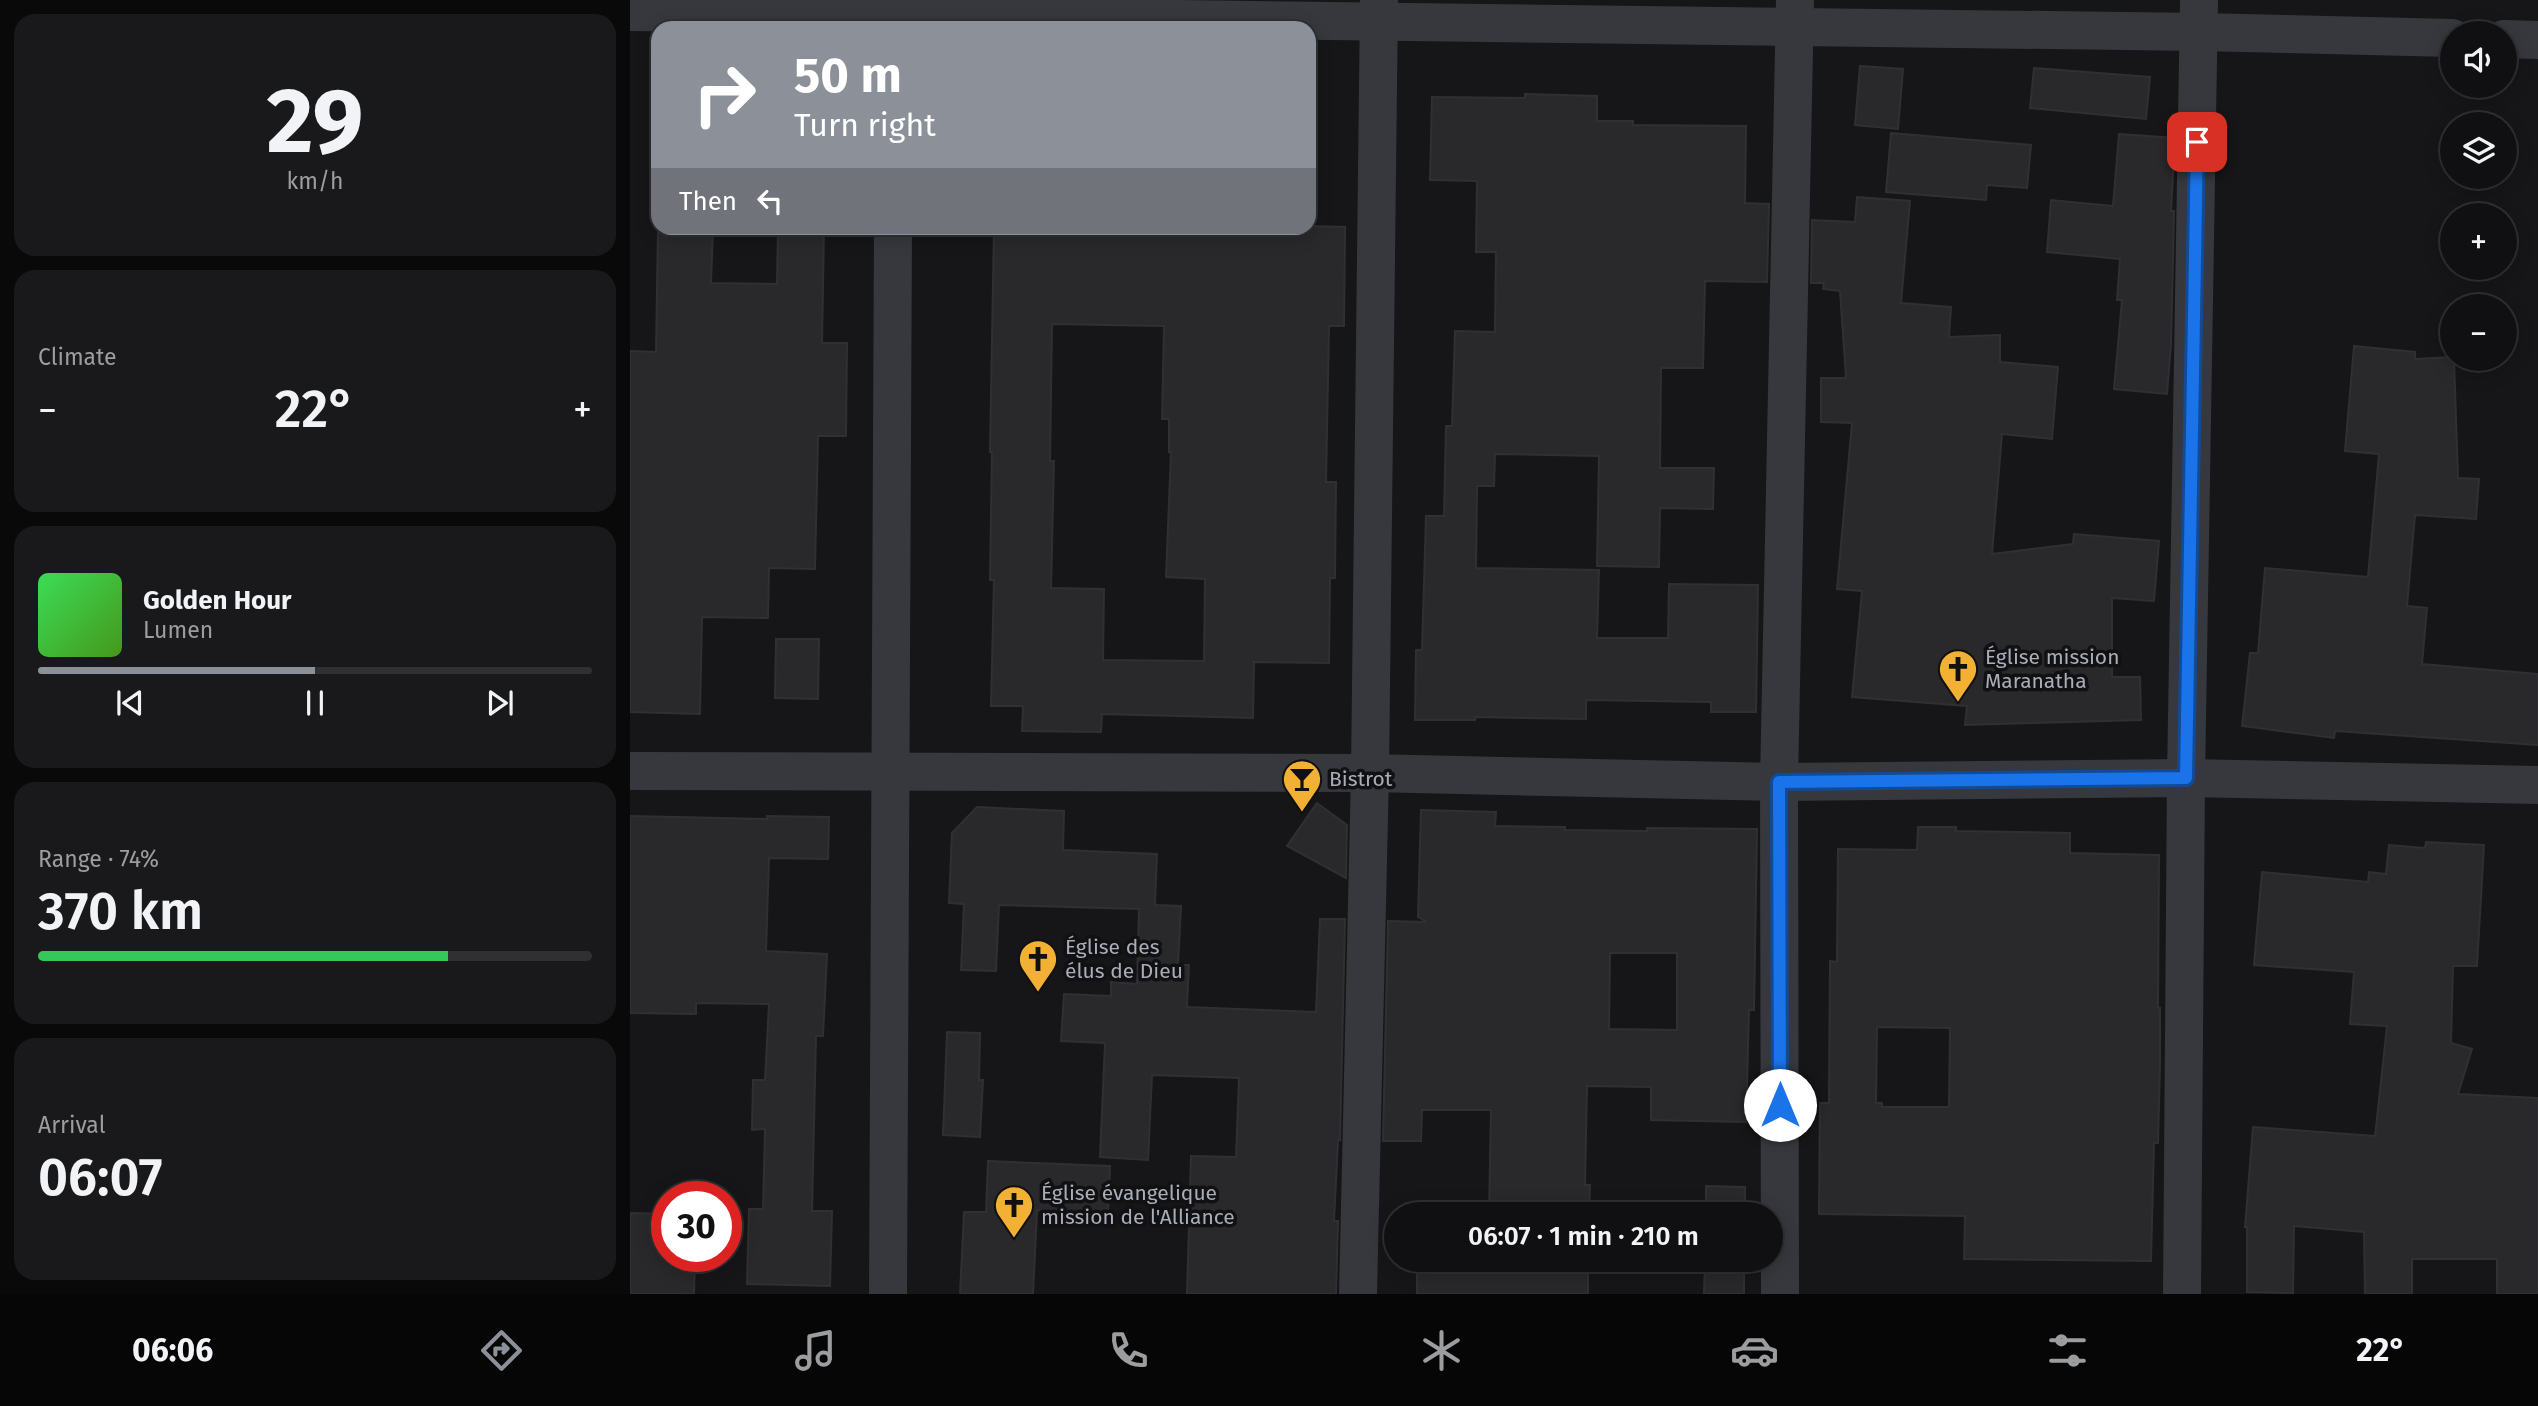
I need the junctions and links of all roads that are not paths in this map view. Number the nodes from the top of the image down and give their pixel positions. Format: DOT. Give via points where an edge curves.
graph roads {
  1 [pos="1379,11"];
  2 [pos="630,12"];
  3 [pos="1795,13"];
  4 [pos="894,14"];
  5 [pos="2199,16"];
  6 [pos="2440,37"];
  7 [pos="2517,39"];
  8 [pos="2538,40"];
  9 [pos="893,235"];
  10 [pos="630,771"];
  11 [pos="890,771"];
  12 [pos="1370,773"];
  13 [pos="2186,778"];
  14 [pos="1779,782"];
  15 [pos="2538,785"];
  16 [pos="888,1294"];
  17 [pos="1358,1294"];
  18 [pos="1780,1294"];
  19 [pos="2182,1294"];
  1 -- 3 [label="street"];
  1 -- 4 [label="street"];
  1 -- 12 [label="street"];
  2 -- 4 [label="street"];
  3 -- 5 [label="street"];
  3 -- 14 [label="street"];
  5 -- 6 [label="street"];
  5 -- 13 [label="street"];
  7 -- 8 [label="street"];
  9 -- 11 [label="street"];
  10 -- 11 [label="street"];
  11 -- 12 [label="street"];
  11 -- 16 [label="street"];
  12 -- 14 [label="street"];
  12 -- 17 [label="street"];
  13 -- 14 [label="street"];
  13 -- 15 [label="street"];
  13 -- 19 [label="street"];
  14 -- 18 [label="street"];
}
